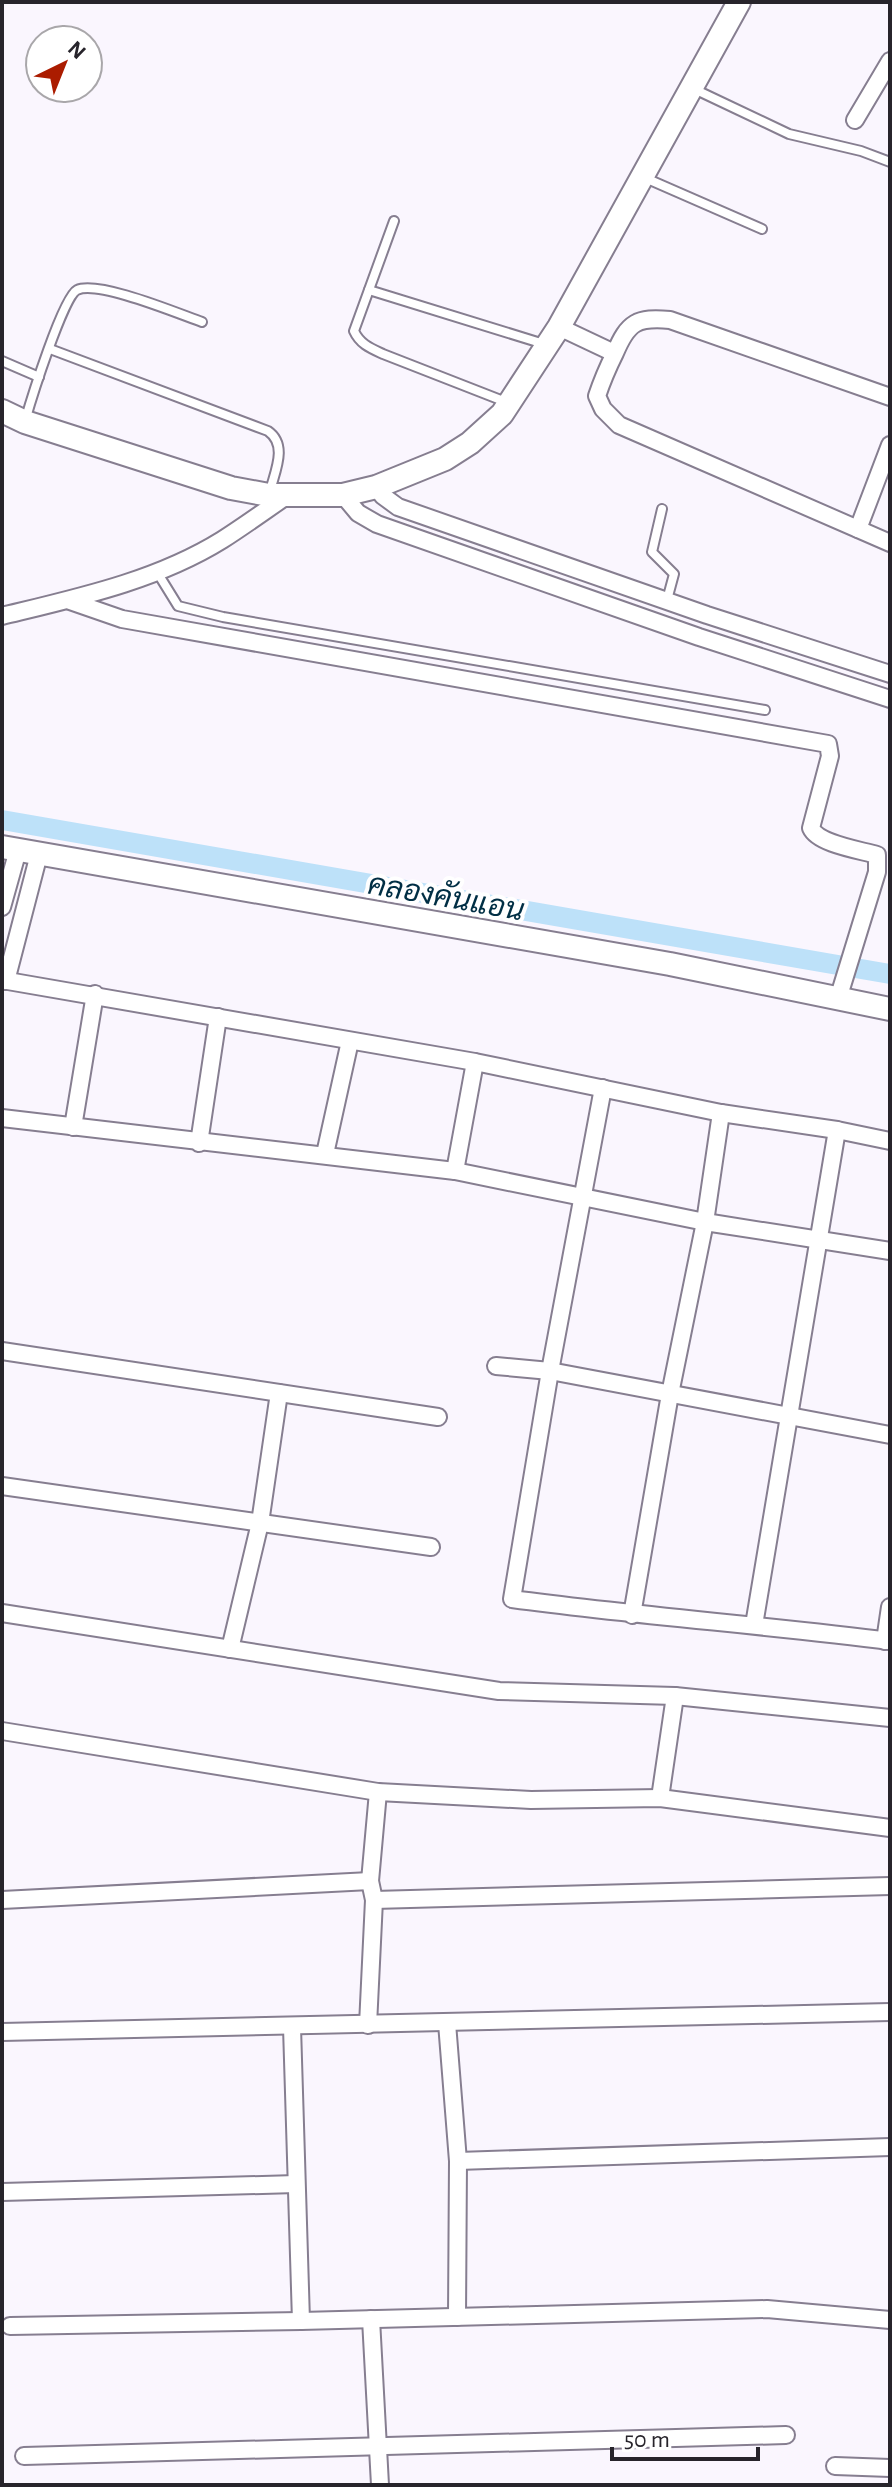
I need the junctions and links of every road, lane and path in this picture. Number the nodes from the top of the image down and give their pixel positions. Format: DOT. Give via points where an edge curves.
graph roads {
  1 [pos="739,2"];
  2 [pos="890,61"];
  3 [pos="691,87"];
  4 [pos="855,120"];
  5 [pos="890,162"];
  6 [pos="642,176"];
  7 [pos="394,221"];
  8 [pos="762,229"];
  9 [pos="369,290"];
  10 [pos="202,322"];
  11 [pos="553,336"];
  12 [pos="50,349"];
  13 [pos="614,353"];
  14 [pos="2,361"];
  15 [pos="39,377"];
  16 [pos="890,397"];
  17 [pos="510,403"];
  18 [pos="2,411"];
  19 [pos="25,422"];
  20 [pos="890,445"];
  21 [pos="376,487"];
  22 [pos="279,494"];
  23 [pos="343,495"];
  24 [pos="662,509"];
  25 [pos="858,529"];
  26 [pos="890,543"];
  27 [pos="157,571"];
  28 [pos="70,601"];
  29 [pos="666,601"];
  30 [pos="707,615"];
  31 [pos="2,616"];
  32 [pos="699,637"];
  33 [pos="890,674"];
  34 [pos="890,699"];
  35 [pos="765,710"];
  36 [pos="20,850"];
  37 [pos="2,907"];
  38 [pos="4,981"];
  39 [pos="842,988"];
  40 [pos="95,994"];
  41 [pos="890,1009"];
  42 [pos="218,1017"];
  43 [pos="350,1041"];
  44 [pos="475,1062"];
  45 [pos="603,1088"];
  46 [pos="721,1113"];
  47 [pos="2,1118"];
  48 [pos="73,1127"];
  49 [pos="837,1130"];
  50 [pos="890,1141"];
  51 [pos="199,1143"];
  52 [pos="325,1154"];
  53 [pos="455,1171"];
  54 [pos="583,1199"];
  55 [pos="705,1222"];
  56 [pos="818,1241"];
  57 [pos="890,1251"];
  58 [pos="2,1351"];
  59 [pos="496,1366"];
  60 [pos="550,1371"];
  61 [pos="279,1393"];
  62 [pos="670,1394"];
  63 [pos="789,1415"];
  64 [pos="438,1417"];
  65 [pos="890,1435"];
  66 [pos="2,1486"];
  67 [pos="260,1523"];
  68 [pos="431,1547"];
  69 [pos="890,1607"];
  70 [pos="2,1613"];
  71 [pos="632,1615"];
  72 [pos="754,1625"];
  73 [pos="887,1641"];
  74 [pos="230,1649"];
  75 [pos="675,1696"];
  76 [pos="890,1718"];
  77 [pos="2,1731"];
  78 [pos="378,1792"];
  79 [pos="660,1798"];
  80 [pos="890,1828"];
  81 [pos="370,1881"];
  82 [pos="890,1886"];
  83 [pos="2,1900"];
  84 [pos="374,1900"];
  85 [pos="890,2012"];
  86 [pos="447,2023"];
  87 [pos="368,2025"];
  88 [pos="292,2027"];
  89 [pos="2,2032"];
  90 [pos="890,2147"];
  91 [pos="458,2161"];
  92 [pos="296,2184"];
  93 [pos="2,2192"];
  94 [pos="457,2317"];
  95 [pos="371,2319"];
  96 [pos="890,2320"];
  97 [pos="301,2321"];
  98 [pos="10,2326"];
  99 [pos="786,2435"];
  100 [pos="378,2447"];
  101 [pos="24,2456"];
  102 [pos="835,2466"];
  103 [pos="890,2468"];
  104 [pos="380,2485"];
  1 -- 3 [label="street"];
  2 -- 4 [label="street"];
  3 -- 5 [label="lane" via="789,134"];
  3 -- 6 [label="street"];
  6 -- 8 [label="lane"];
  6 -- 11 [label="street"];
  7 -- 9 [label="lane"];
  9 -- 11 [label="lane"];
  9 -- 17 [label="lane" via="354,331 364,345"];
  10 -- 12 [label="lane" via="145,301 80,288 68,299"];
  11 -- 13 [label="street"];
  11 -- 17 [label="street"];
  12 -- 15 [label="lane"];
  12 -- 22 [label="lane" via="268,431 280,446"];
  13 -- 16 [label="street" via="633,324 650,318 670,320"];
  13 -- 25 [label="street" via="597,396 619,425"];
  14 -- 15 [label="lane"];
  15 -- 19 [label="lane"];
  17 -- 21 [label="street" via="470,443 445,459"];
  18 -- 19 [label="street"];
  19 -- 22 [label="street" via="231,488"];
  20 -- 25 [label="street"];
  21 -- 23 [label="street"];
  21 -- 29 [label="street" via="398,507"];
  22 -- 23 [label="street"];
  22 -- 27 [label="street" via="220,541"];
  23 -- 32 [label="street" via="377,524"];
  24 -- 29 [label="lane" via="652,552 674,574"];
  25 -- 26 [label="street"];
  27 -- 28 [label="street"];
  27 -- 35 [label="lane" via="178,606 223,617"];
  28 -- 31 [label="street"];
  28 -- 39 [label="street" via="122,619 828,744 813,834 877,855 877,872"];
  29 -- 30 [label="street"];
  30 -- 32 [label="street"];
  30 -- 33 [label="street"];
  32 -- 34 [label="street"];
  36 -- 37 [label="street"];
  36 -- 38 [label="street"];
  36 -- 39 [label="street" via="670,964"];
  38 -- 40 [label="street"];
  39 -- 41 [label="street"];
  40 -- 42 [label="street"];
  40 -- 48 [label="street"];
  42 -- 43 [label="street"];
  42 -- 51 [label="street"];
  43 -- 44 [label="street"];
  43 -- 52 [label="street"];
  44 -- 45 [label="street"];
  44 -- 53 [label="street"];
  45 -- 46 [label="street"];
  45 -- 54 [label="street"];
  46 -- 49 [label="street"];
  46 -- 55 [label="street"];
  47 -- 48 [label="street"];
  48 -- 51 [label="street"];
  49 -- 50 [label="street"];
  49 -- 56 [label="street"];
  51 -- 52 [label="street"];
  52 -- 53 [label="street"];
  53 -- 54 [label="street"];
  54 -- 55 [label="street"];
  54 -- 60 [label="street"];
  55 -- 56 [label="street"];
  55 -- 62 [label="street"];
  56 -- 57 [label="street"];
  56 -- 63 [label="street"];
  58 -- 61 [label="street"];
  59 -- 60 [label="street"];
  60 -- 62 [label="street"];
  60 -- 71 [label="street" via="512,1599"];
  61 -- 64 [label="street"];
  61 -- 67 [label="street"];
  62 -- 63 [label="street"];
  62 -- 71 [label="street"];
  63 -- 65 [label="street"];
  63 -- 72 [label="street"];
  66 -- 67 [label="street"];
  67 -- 68 [label="street"];
  67 -- 74 [label="street"];
  69 -- 73 [label="street"];
  70 -- 74 [label="street"];
  71 -- 72 [label="street"];
  72 -- 73 [label="street"];
  74 -- 75 [label="street" via="499,1691"];
  75 -- 76 [label="street"];
  75 -- 79 [label="street"];
  77 -- 78 [label="street"];
  78 -- 79 [label="street" via="531,1800"];
  78 -- 81 [label="street"];
  79 -- 80 [label="street"];
  81 -- 83 [label="street"];
  81 -- 84 [label="street"];
  82 -- 84 [label="street"];
  84 -- 87 [label="street"];
  85 -- 86 [label="street"];
  86 -- 87 [label="street"];
  86 -- 91 [label="street"];
  87 -- 88 [label="street"];
  88 -- 89 [label="street"];
  88 -- 92 [label="street"];
  90 -- 91 [label="street"];
  91 -- 94 [label="street"];
  92 -- 93 [label="street"];
  92 -- 97 [label="street"];
  94 -- 95 [label="street"];
  94 -- 96 [label="street" via="767,2309"];
  95 -- 97 [label="street"];
  95 -- 100 [label="street"];
  97 -- 98 [label="street"];
  99 -- 100 [label="street"];
  100 -- 101 [label="street"];
  100 -- 104 [label="street"];
  102 -- 103 [label="street"];
}
